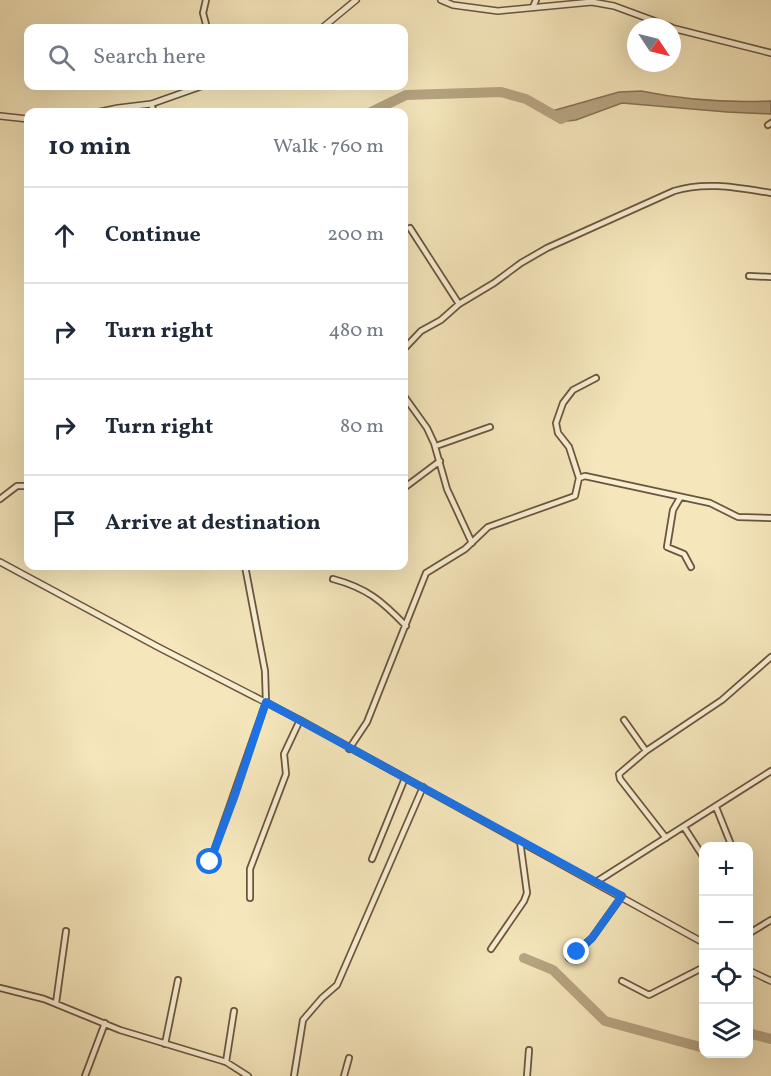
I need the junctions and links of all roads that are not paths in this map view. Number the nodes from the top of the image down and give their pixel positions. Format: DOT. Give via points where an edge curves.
graph roads {
  1 [pos="206,0"];
  2 [pos="356,0"];
  3 [pos="441,0"];
  4 [pos="536,0"];
  5 [pos="594,1"];
  6 [pos="533,7"];
  7 [pos="647,18"];
  8 [pos="206,24"];
  9 [pos="327,24"];
  10 [pos="681,30"];
  11 [pos="771,53"];
  12 [pos="191,90"];
  13 [pos="151,104"];
  14 [pos="118,108"];
  15 [pos="152,108"];
  16 [pos="0,116"];
  17 [pos="24,119"];
  18 [pos="771,193"];
  19 [pos="410,228"];
  20 [pos="749,276"];
  21 [pos="771,277"];
  22 [pos="459,304"];
  23 [pos="408,345"];
  24 [pos="597,378"];
  25 [pos="408,402"];
  26 [pos="490,427"];
  27 [pos="436,446"];
  28 [pos="440,462"];
  29 [pos="579,478"];
  30 [pos="408,485"];
  31 [pos="24,486"];
  32 [pos="680,498"];
  33 [pos="0,499"];
  34 [pos="771,518"];
  35 [pos="472,543"];
  36 [pos="0,562"];
  37 [pos="691,567"];
  38 [pos="246,570"];
  39 [pos="333,579"];
  40 [pos="406,626"];
  41 [pos="771,657"];
  42 [pos="266,702"];
  43 [pos="300,720"];
  44 [pos="624,720"];
  45 [pos="349,749"];
  46 [pos="646,751"];
  47 [pos="771,771"];
  48 [pos="405,778"];
  49 [pos="423,787"];
  50 [pos="716,807"];
  51 [pos="684,827"];
  52 [pos="666,838"];
  53 [pos="520,841"];
  54 [pos="730,842"];
  55 [pos="699,850"];
  56 [pos="372,859"];
  57 [pos="210,862"];
  58 [pos="596,882"];
  59 [pos="622,896"];
  60 [pos="250,898"];
  61 [pos="771,920"];
  62 [pos="66,931"];
  63 [pos="753,931"];
  64 [pos="699,940"];
  65 [pos="491,949"];
  66 [pos="569,958"];
  67 [pos="699,970"];
  68 [pos="753,972"];
  69 [pos="178,980"];
  70 [pos="622,981"];
  71 [pos="771,981"];
  72 [pos="0,988"];
  73 [pos="56,1003"];
  74 [pos="234,1011"];
  75 [pos="105,1023"];
  76 [pos="165,1044"];
  77 [pos="529,1050"];
  78 [pos="349,1058"];
  79 [pos="226,1062"];
  80 [pos="85,1076"];
  81 [pos="248,1076"];
  82 [pos="294,1076"];
  83 [pos="344,1076"];
  84 [pos="527,1076"];
  1 -- 8 [label="street"];
  2 -- 9 [label="street"];
  3 -- 6 [label="street" via="498,11"];
  4 -- 6 [label="street"];
  5 -- 6 [label="street"];
  5 -- 7 [label="street"];
  10 -- 11 [label="street"];
  12 -- 13 [label="street"];
  13 -- 14 [label="street"];
  13 -- 15 [label="street"];
  16 -- 17 [label="street"];
  18 -- 22 [label="street" via="724,186 674,191 547,248"];
  19 -- 22 [label="street"];
  20 -- 21 [label="street"];
  22 -- 23 [label="street"];
  24 -- 29 [label="street" via="573,390 556,423"];
  25 -- 27 [label="street"];
  26 -- 27 [label="street"];
  27 -- 28 [label="street"];
  28 -- 30 [label="street"];
  28 -- 35 [label="street" via="447,489"];
  29 -- 32 [label="street" via="585,476"];
  29 -- 35 [label="street" via="575,496 488,527"];
  31 -- 33 [label="street" via="17,486"];
  32 -- 34 [label="street" via="710,503 738,517"];
  32 -- 37 [label="street" via="667,547 684,554"];
  35 -- 40 [label="street" via="426,573"];
  36 -- 42 [label="street"];
  38 -- 42 [label="street" via="265,671"];
  39 -- 40 [label="street" via="371,593"];
  40 -- 45 [label="street" via="367,722"];
  41 -- 46 [label="street" via="722,700"];
  42 -- 43 [label="street"];
  42 -- 57 [label="street"];
  43 -- 45 [label="street"];
  43 -- 60 [label="street" via="284,754 286,774 250,869"];
  44 -- 46 [label="street"];
  45 -- 48 [label="street"];
  46 -- 52 [label="street" via="619,776"];
  47 -- 50 [label="street"];
  48 -- 49 [label="street"];
  48 -- 56 [label="street"];
  49 -- 53 [label="street"];
  49 -- 82 [label="street" via="337,985 303,1020"];
  50 -- 51 [label="street"];
  50 -- 54 [label="street"];
  51 -- 52 [label="street"];
  51 -- 55 [label="street"];
  52 -- 58 [label="street"];
  53 -- 58 [label="street"];
  53 -- 65 [label="street" via="527,893"];
  58 -- 59 [label="street"];
  59 -- 64 [label="street"];
  59 -- 66 [label="street" via="592,938"];
  61 -- 63 [label="street"];
  62 -- 73 [label="street"];
  67 -- 70 [label="street" via="649,995"];
  68 -- 71 [label="street"];
  69 -- 76 [label="street"];
  72 -- 73 [label="street"];
  73 -- 75 [label="street"];
  74 -- 79 [label="street"];
  75 -- 76 [label="street"];
  75 -- 80 [label="street"];
  76 -- 79 [label="street"];
  77 -- 84 [label="street"];
  78 -- 83 [label="street"];
  79 -- 81 [label="street"];
}
